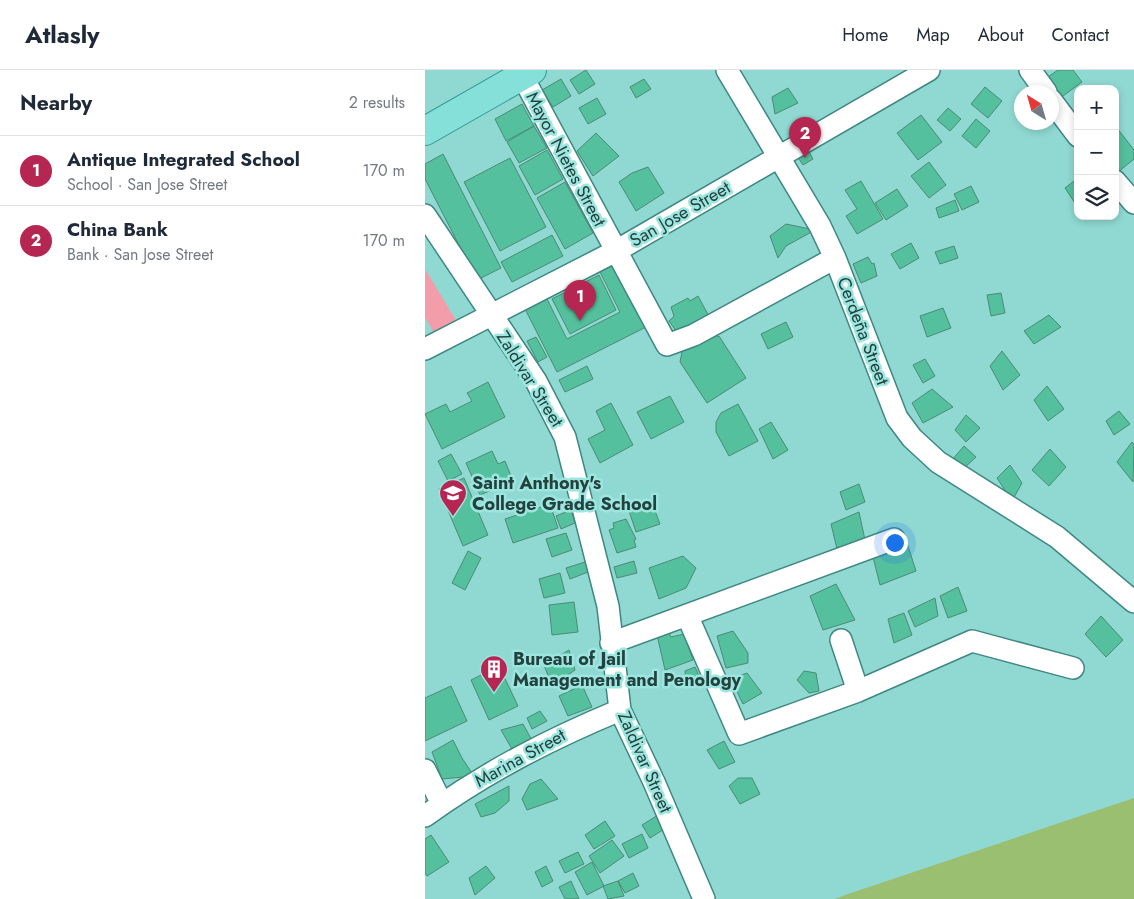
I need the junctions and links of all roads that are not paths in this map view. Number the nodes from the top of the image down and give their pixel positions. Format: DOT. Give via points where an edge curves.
graph roads {
  1 [pos="727,70"];
  2 [pos="929,70"];
  3 [pos="1030,70"];
  4 [pos="524,72"];
  5 [pos="1041,85"];
  6 [pos="1059,111"];
  7 [pos="425,130"];
  8 [pos="1074,131"];
  9 [pos="780,156"];
  10 [pos="1119,186"];
  11 [pos="1134,203"];
  12 [pos="425,215"];
  13 [pos="616,252"];
  14 [pos="835,258"];
  15 [pos="491,316"];
  16 [pos="425,349"];
  17 [pos="894,538"];
  18 [pos="1134,602"];
  19 [pos="687,615"];
  20 [pos="841,640"];
  21 [pos="611,643"];
  22 [pos="1073,668"];
  23 [pos="858,691"];
  24 [pos="620,710"];
  25 [pos="425,770"];
  26 [pos="442,804"];
  27 [pos="425,816"];
  28 [pos="704,899"];
  1 -- 9 [label="street, Cerdeña Street"];
  2 -- 9 [label="street, San Jose Street"];
  3 -- 5 [label="street"];
  4 -- 7 [label="main road"];
  4 -- 13 [label="street, Mayor Nietes Street"];
  6 -- 8 [label="street"];
  9 -- 13 [label="street, San Jose Street"];
  9 -- 14 [label="street, Cerdeña Street"];
  10 -- 11 [label="street"];
  12 -- 15 [label="street, Zaldivar Street"];
  13 -- 14 [label="street, Mayor Nietes Street" via="667,345 694,335"];
  13 -- 15 [label="street, San Jose Street"];
  14 -- 18 [label="street, Cerdeña Street" via="897,418 912,438 937,462 1057,537"];
  15 -- 16 [label="street, San Jose Street"];
  15 -- 21 [label="street, Zaldivar Street" via="536,382 565,437 608,606"];
  17 -- 19 [label="street"];
  19 -- 21 [label="street"];
  19 -- 23 [label="street" via="739,734"];
  20 -- 23 [label="street"];
  21 -- 24 [label="street, Zaldivar Street"];
  22 -- 23 [label="street" via="972,641"];
  24 -- 26 [label="street, Marina Street" via="492,770"];
  24 -- 28 [label="street, Zaldivar Street"];
  25 -- 26 [label="street"];
  26 -- 27 [label="street, Marina Street"];
}
